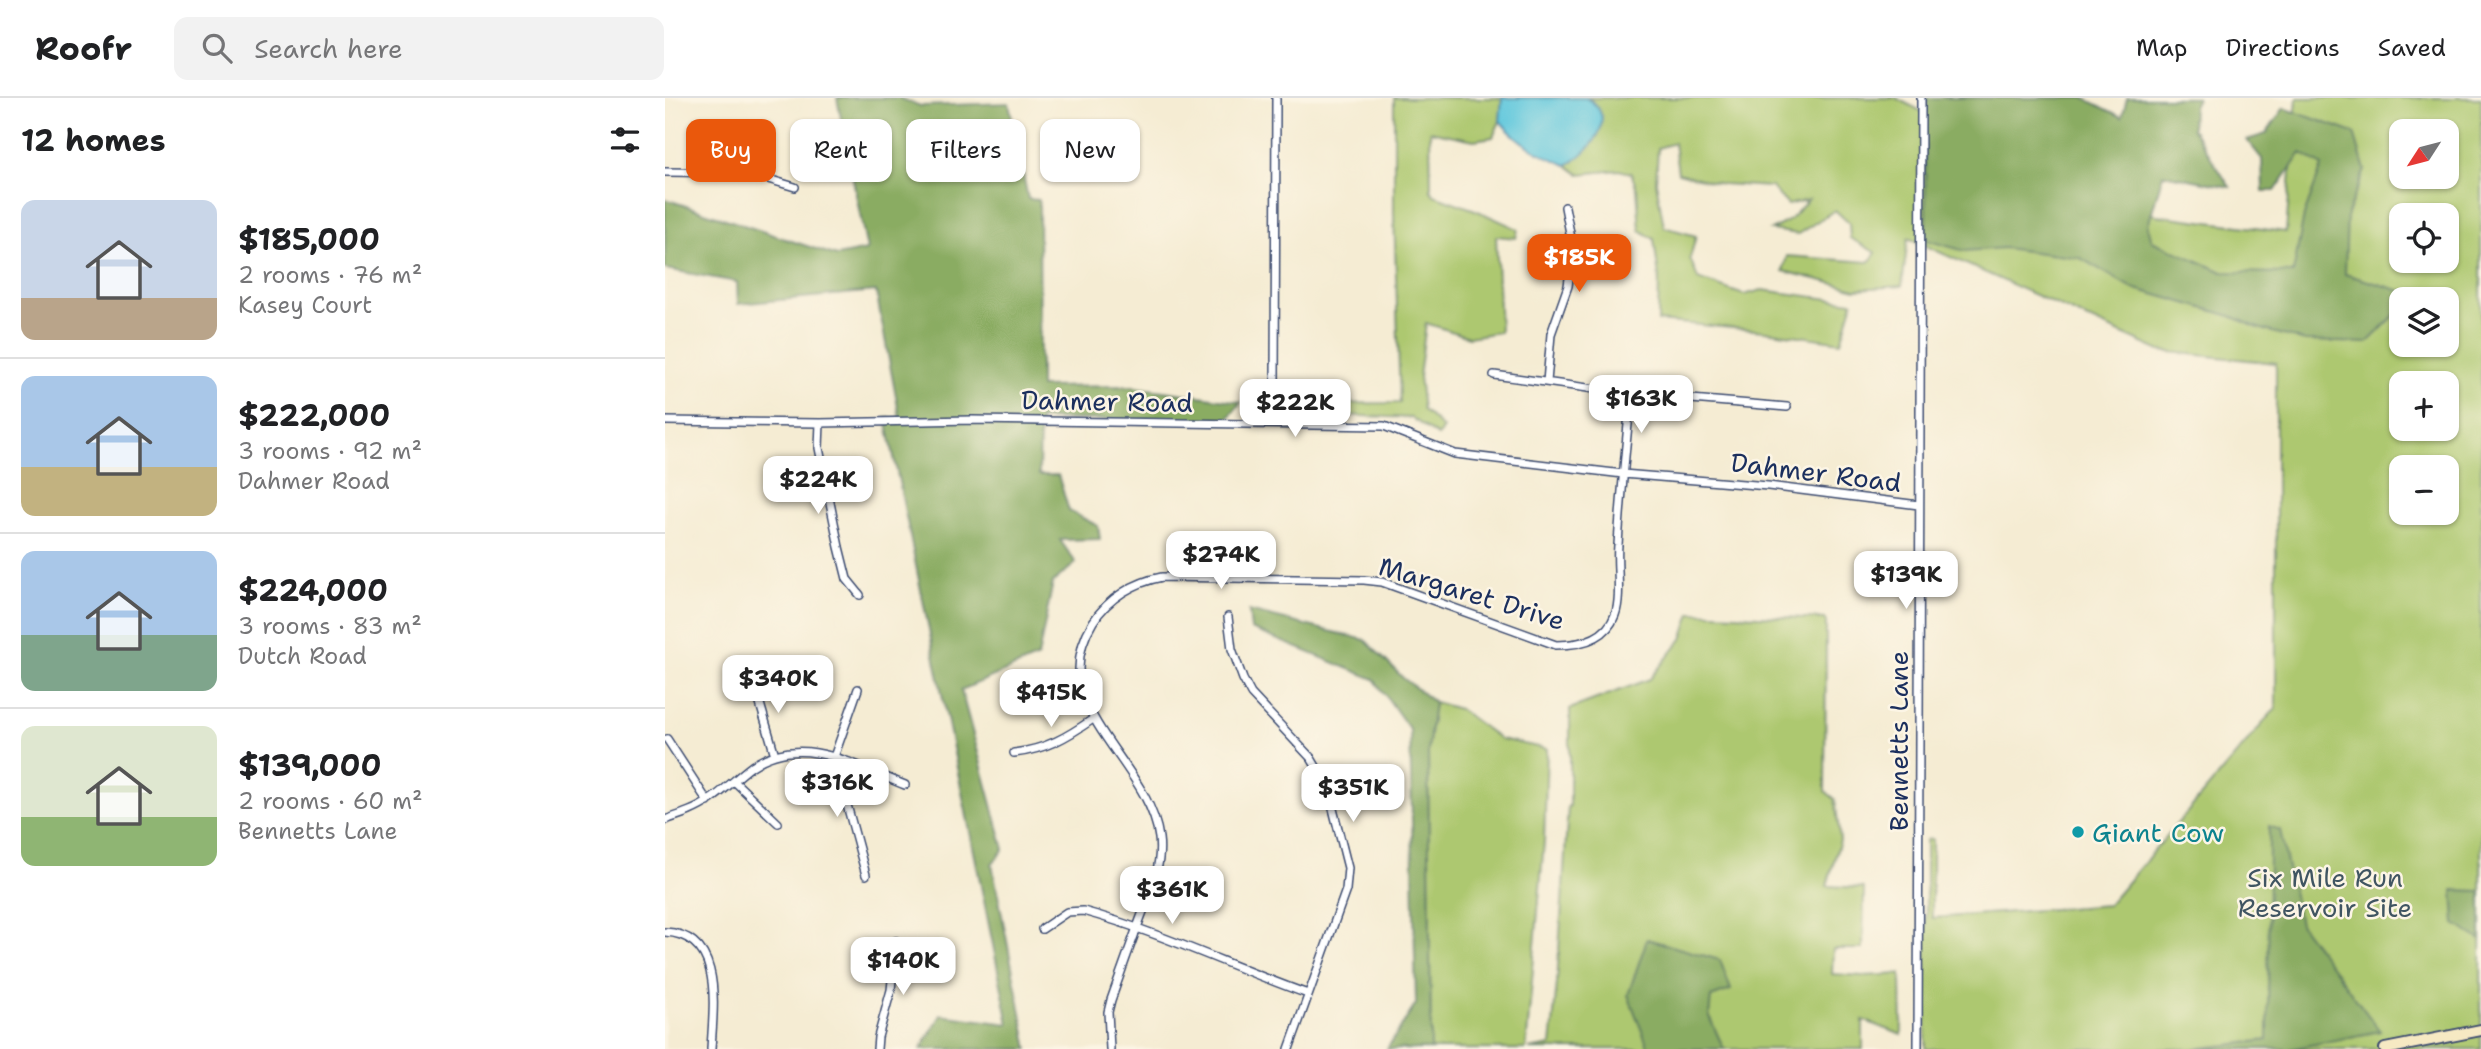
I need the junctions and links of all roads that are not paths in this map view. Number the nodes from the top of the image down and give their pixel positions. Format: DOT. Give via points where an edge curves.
graph roads {
  1 [pos="1276,98"];
  2 [pos="1920,98"];
  3 [pos="665,172"];
  4 [pos="796,187"];
  5 [pos="1565,207"];
  6 [pos="1494,374"];
  7 [pos="1547,382"];
  8 [pos="1275,389"];
  9 [pos="1631,394"];
  10 [pos="1787,407"];
  11 [pos="665,421"];
  12 [pos="820,423"];
  13 [pos="1623,474"];
  14 [pos="1919,505"];
  15 [pos="860,595"];
  16 [pos="1228,617"];
  17 [pos="754,683"];
  18 [pos="858,689"];
  19 [pos="1093,719"];
  20 [pos="667,739"];
  21 [pos="1014,753"];
  22 [pos="775,755"];
  23 [pos="834,757"];
  24 [pos="734,781"];
  25 [pos="905,786"];
  26 [pos="708,802"];
  27 [pos="665,820"];
  28 [pos="778,823"];
  29 [pos="866,874"];
  30 [pos="1136,928"];
  31 [pos="1042,929"];
  32 [pos="665,932"];
  33 [pos="895,941"];
  34 [pos="1308,993"];
  35 [pos="2481,1030"];
  36 [pos="1290,1047"];
  37 [pos="711,1049"];
  38 [pos="877,1049"];
  39 [pos="1109,1049"];
  40 [pos="1299,1049"];
  41 [pos="1918,1049"];
  42 [pos="2385,1049"];
  1 -- 8 [label="street"];
  2 -- 14 [label="street, Bennetts Lane"];
  3 -- 4 [label="street" via="748,173"];
  5 -- 7 [label="street" via="1573,249 1551,334"];
  6 -- 7 [label="street"];
  7 -- 9 [label="street"];
  9 -- 10 [label="street"];
  9 -- 13 [label="street, Margaret Drive"];
  11 -- 12 [label="street, Dahmer Road"];
  12 -- 13 [label="street, Dahmer Road" via="1384,426 1455,454"];
  12 -- 15 [label="street" via="819,448 839,547 847,579"];
  13 -- 14 [label="street, Dahmer Road"];
  13 -- 19 [label="street, Margaret Drive" via="1616,614 1588,642 1556,645 1382,582 1162,577 1122,593 1098,614 1086,634 1079,668"];
  14 -- 41 [label="street, Bennetts Lane"];
  16 -- 34 [label="street" via="1232,649 1243,679 1251,694 1319,768 1332,796 1344,844 1346,890"];
  17 -- 22 [label="street"];
  18 -- 23 [label="street"];
  19 -- 21 [label="street" via="1049,746"];
  19 -- 30 [label="street, Margaret Drive" via="1141,790 1159,835 1154,881"];
  20 -- 26 [label="street"];
  22 -- 23 [label="street" via="816,751"];
  22 -- 24 [label="street"];
  23 -- 25 [label="street"];
  23 -- 29 [label="street"];
  24 -- 26 [label="street"];
  24 -- 28 [label="street"];
  26 -- 27 [label="street"];
  30 -- 31 [label="street" via="1074,910"];
  30 -- 34 [label="street"];
  30 -- 39 [label="street, Margaret Drive" via="1108,1012"];
  32 -- 37 [label="street" via="686,937 709,964"];
  33 -- 38 [label="street" via="891,989"];
  34 -- 36 [label="street"];
  35 -- 42 [label="street"];
  36 -- 40 [label="street"];
}
